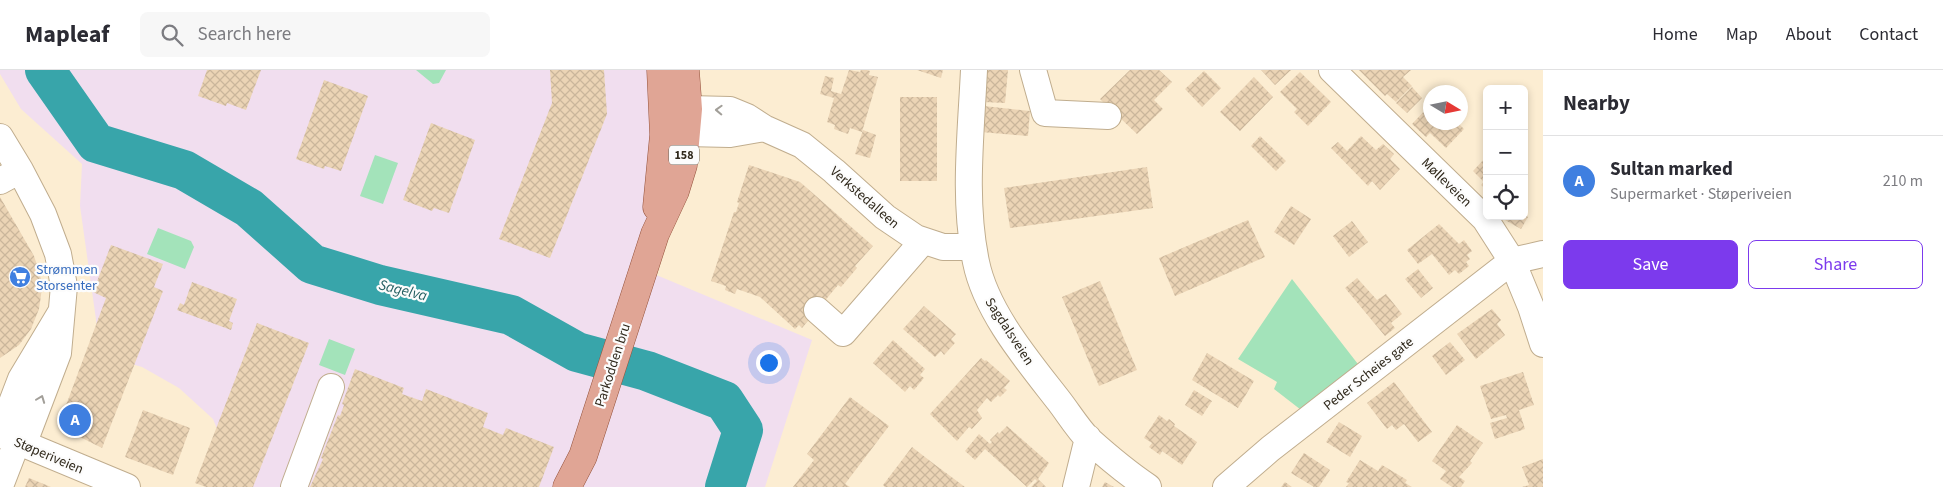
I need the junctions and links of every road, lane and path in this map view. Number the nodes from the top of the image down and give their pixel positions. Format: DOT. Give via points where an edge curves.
graph roads {
  1 [pos="661,70"];
  2 [pos="685,70"];
  3 [pos="974,70"];
  4 [pos="1033,70"];
  5 [pos="1332,70"];
  6 [pos="1108,116"];
  7 [pos="679,121"];
  8 [pos="0,137"];
  9 [pos="10,175"];
  10 [pos="923,241"];
  11 [pos="973,247"];
  12 [pos="1543,254"];
  13 [pos="1512,261"];
  14 [pos="817,310"];
  15 [pos="1543,344"];
  16 [pos="331,387"];
  17 [pos="1088,438"];
  18 [pos="10,439"];
  19 [pos="587,443"];
  20 [pos="0,486"];
  21 [pos="127,487"];
  22 [pos="294,487"];
  23 [pos="567,487"];
  24 [pos="584,487"];
  25 [pos="1076,487"];
  26 [pos="1148,487"];
  27 [pos="1226,487"];
  1 -- 7 [label="main road, 158"];
  2 -- 7 [label="main road, 158"];
  3 -- 11 [label="street, Sagdalsveien" via="969,191"];
  4 -- 6 [label="street" via="1045,113"];
  5 -- 13 [label="street, Mølleveien" via="1485,220"];
  7 -- 10 [label="street, Verkstedalleen" via="730,134 764,128 802,145 890,221"];
  7 -- 19 [label="main road, Parkodden bru / 158" via="683,165 655,234"];
  8 -- 9 [label="street"];
  9 -- 18 [label="street" via="43,214 62,269 64,286 61,311 21,379"];
  10 -- 11 [label="street, Verkstedalleen" via="942,246"];
  10 -- 14 [label="street" via="843,333"];
  11 -- 17 [label="street, Sagdalsveien" via="988,299 1033,367"];
  12 -- 13 [label="street"];
  13 -- 15 [label="street, Mølleveien"];
  13 -- 27 [label="street, Peder Scheies gate" via="1270,448"];
  16 -- 22 [label="street"];
  17 -- 25 [label="street"];
  17 -- 26 [label="street, Sagdalsveien"];
  18 -- 20 [label="street"];
  18 -- 21 [label="street, Støperiveien"];
  19 -- 23 [label="main road, 158"];
  19 -- 24 [label="main road, 158"];
}
